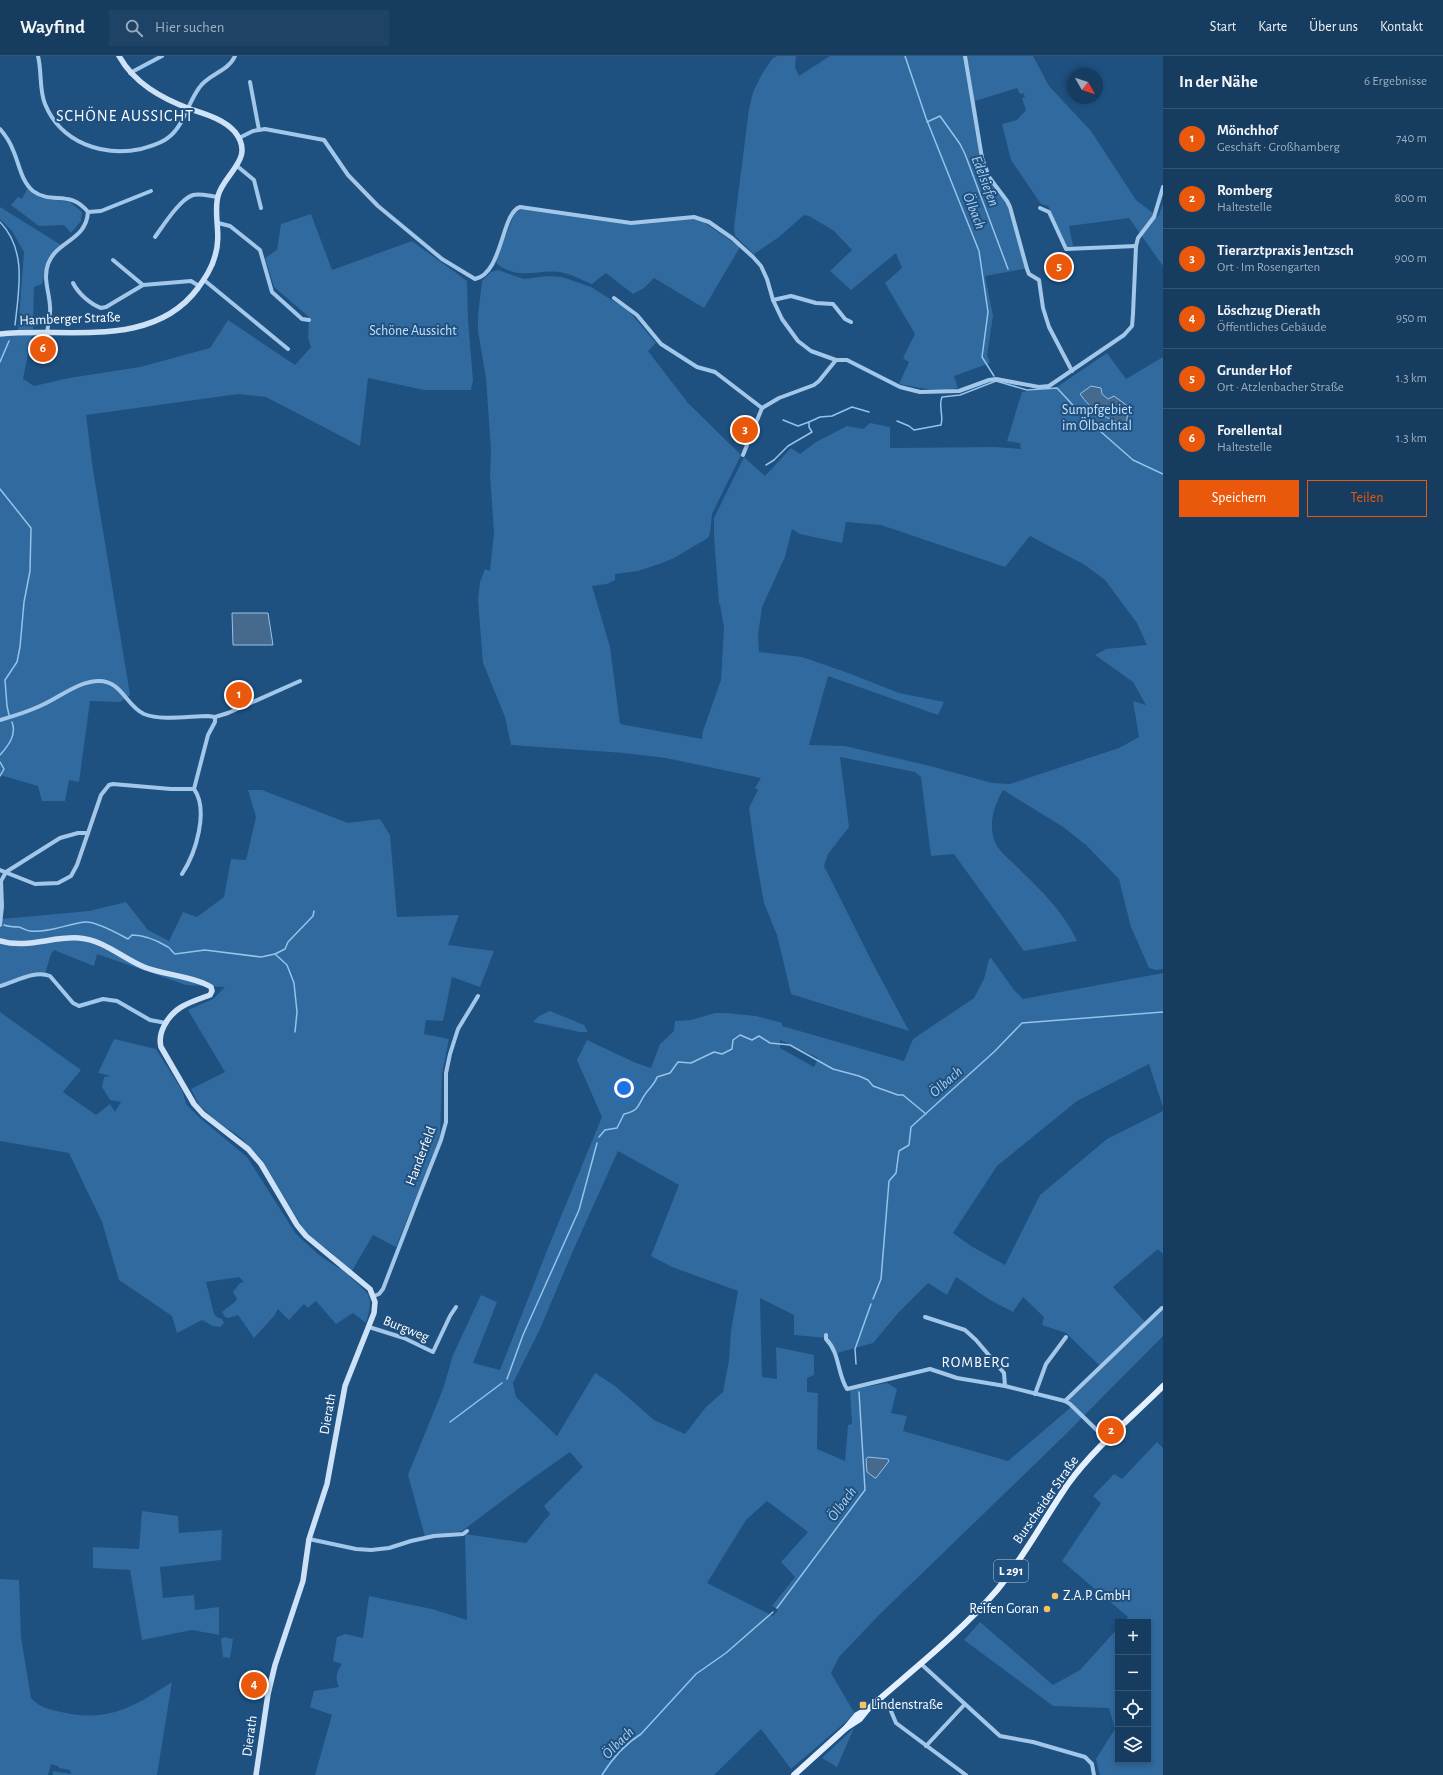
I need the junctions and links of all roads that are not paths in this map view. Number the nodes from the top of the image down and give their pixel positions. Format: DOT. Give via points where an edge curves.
graph roads {
  1 [pos="38,56"];
  2 [pos="119,56"];
  3 [pos="162,56"];
  4 [pos="235,56"];
  5 [pos="965,56"];
  6 [pos="130,73"];
  7 [pos="250,82"];
  8 [pos="187,108"];
  9 [pos="0,129"];
  10 [pos="259,130"];
  11 [pos="239,138"];
  12 [pos="237,166"];
  13 [pos="1163,187"];
  14 [pos="150,191"];
  15 [pos="217,197"];
  16 [pos="261,208"];
  17 [pos="1040,208"];
  18 [pos="88,212"];
  19 [pos="218,223"];
  20 [pos="155,237"];
  21 [pos="1136,246"];
  22 [pos="112,260"];
  23 [pos="204,280"];
  24 [pos="72,283"];
  25 [pos="143,285"];
  26 [pos="200,286"];
  27 [pos="614,298"];
  28 [pos="773,300"];
  29 [pos="309,320"];
  30 [pos="851,322"];
  31 [pos="0,334"];
  32 [pos="47,334"];
  33 [pos="288,349"];
  34 [pos="836,360"];
  35 [pos="1072,371"];
  36 [pos="762,408"];
  37 [pos="743,455"];
  38 [pos="300,681"];
  39 [pos="214,717"];
  40 [pos="0,720"];
  41 [pos="194,788"];
  42 [pos="88,833"];
  43 [pos="0,870"];
  44 [pos="6,872"];
  45 [pos="182,874"];
  46 [pos="0,925"];
  47 [pos="0,941"];
  48 [pos="0,986"];
  49 [pos="478,996"];
  50 [pos="166,1023"];
  51 [pos="374,1296"];
  52 [pos="456,1307"];
  53 [pos="1162,1308"];
  54 [pos="925,1317"];
  55 [pos="369,1327"];
  56 [pos="826,1335"];
  57 [pos="1066,1337"];
  58 [pos="1005,1386"];
  59 [pos="1163,1386"];
  60 [pos="1035,1394"];
  61 [pos="1065,1401"];
  62 [pos="1107,1440"];
  63 [pos="467,1532"];
  64 [pos="309,1539"];
  65 [pos="920,1663"];
  66 [pos="965,1704"];
  67 [pos="891,1711"];
  68 [pos="926,1746"];
  69 [pos="256,1775"];
  70 [pos="794,1775"];
  71 [pos="966,1775"];
  72 [pos="1094,1775"];
  1 -- 8 [label="street" via="45,104 70,136 91,147 124,151 150,147 162,142 177,129"];
  2 -- 6 [label="street"];
  3 -- 6 [label="street"];
  4 -- 8 [label="street" via="229,65 199,87"];
  5 -- 35 [label="street" via="979,142 989,177 1010,207 1027,269 1029,274 1039,280 1049,327"];
  6 -- 8 [label="street" via="162,97"];
  7 -- 10 [label="street"];
  8 -- 11 [label="street" via="226,125"];
  9 -- 18 [label="street" via="9,140 22,175 32,190 44,196 73,199"];
  10 -- 11 [label="street"];
  10 -- 28 [label="street" via="324,140 348,175 378,206 442,259 472,278 484,275 492,264 511,216 517,208 526,207 632,223 687,217 702,218 754,257 767,279"];
  11 -- 12 [label="street" via="242,154"];
  12 -- 15 [label="street" via="223,184"];
  12 -- 16 [label="street" via="254,180"];
  13 -- 21 [label="street" via="1154,217 1138,238"];
  14 -- 18 [label="street" via="101,211"];
  15 -- 19 [label="street, Hamberger Straße"];
  15 -- 20 [label="street" via="192,195 184,200"];
  17 -- 21 [label="street" via="1049,212 1066,249"];
  18 -- 32 [label="street" via="84,228 55,252 47,268 50,313"];
  19 -- 23 [label="street, Hamberger Straße" via="218,246"];
  19 -- 29 [label="street" via="230,226 260,250 272,292 302,319"];
  21 -- 35 [label="street" via="1132,326 1118,340"];
  22 -- 25 [label="street"];
  23 -- 26 [label="street, Hamberger Straße"];
  23 -- 33 [label="street"];
  24 -- 25 [label="street, Hamberger Straße" via="88,300 101,308"];
  25 -- 26 [label="street, Hamberger Straße" via="191,281"];
  26 -- 32 [label="street, Hamberger Straße" via="172,312 136,328"];
  27 -- 36 [label="street" via="637,316 661,344 697,367 715,372"];
  28 -- 30 [label="street" via="791,296 816,303 833,304"];
  28 -- 34 [label="street" via="792,334 805,347"];
  31 -- 32 [label="street, Hamberger Straße"];
  34 -- 35 [label="street" via="847,360 896,386 920,392 959,391 996,379 1045,387"];
  34 -- 36 [label="street" via="814,385 779,398"];
  36 -- 37 [label="street"];
  38 -- 39 [label="street"];
  39 -- 40 [label="street" via="149,715 137,709 115,686 99,681 78,686 41,706"];
  39 -- 41 [label="street" via="215,722 208,735"];
  41 -- 42 [label="street" via="109,785 101,795"];
  41 -- 45 [label="street" via="200,800 202,814 190,860"];
  42 -- 44 [label="street" via="60,838"];
  42 -- 44 [label="street" via="74,872 64,881 46,885 35,884"];
  43 -- 44 [label="street"];
  44 -- 46 [label="street" via="1,881"];
  47 -- 50 [label="street" via="16,944 86,939 103,944 145,967 211,987 210,995 182,1005"];
  48 -- 50 [label="street" via="45,974 79,1006 103,999 117,1001 150,1020"];
  49 -- 51 [label="street, Handerfeld" via="458,1029 450,1054 446,1073 446,1122 441,1140 383,1289"];
  50 -- 51 [label="street" via="160,1044 203,1114 248,1149 261,1164 306,1236 361,1280"];
  51 -- 55 [label="street, Dierath" via="375,1307"];
  52 -- 55 [label="street, Burgweg" via="433,1352 404,1338"];
  53 -- 61 [label="street"];
  54 -- 58 [label="street" via="965,1330 1004,1373"];
  55 -- 64 [label="street, Dierath" via="346,1383 328,1484"];
  56 -- 58 [label="street" via="836,1354 846,1389 930,1370 957,1378"];
  57 -- 60 [label="street" via="1046,1364"];
  58 -- 60 [label="street"];
  59 -- 62 [label="main road, Burscheider Straße / L 291"];
  60 -- 61 [label="street"];
  61 -- 62 [label="street"];
  62 -- 65 [label="main road, Burscheider Straße / L 291" via="1069,1484 998,1588 974,1614"];
  63 -- 64 [label="street" via="371,1550"];
  64 -- 69 [label="street, Dierath" via="301,1589 275,1665 268,1694"];
  65 -- 66 [label="street"];
  65 -- 70 [label="main road, Burscheider Straße / L 291"];
  66 -- 68 [label="street"];
  66 -- 72 [label="street" via="1000,1736 1033,1742 1085,1757 1092,1764"];
  67 -- 68 [label="street" via="896,1723"];
  68 -- 71 [label="street"];
}
